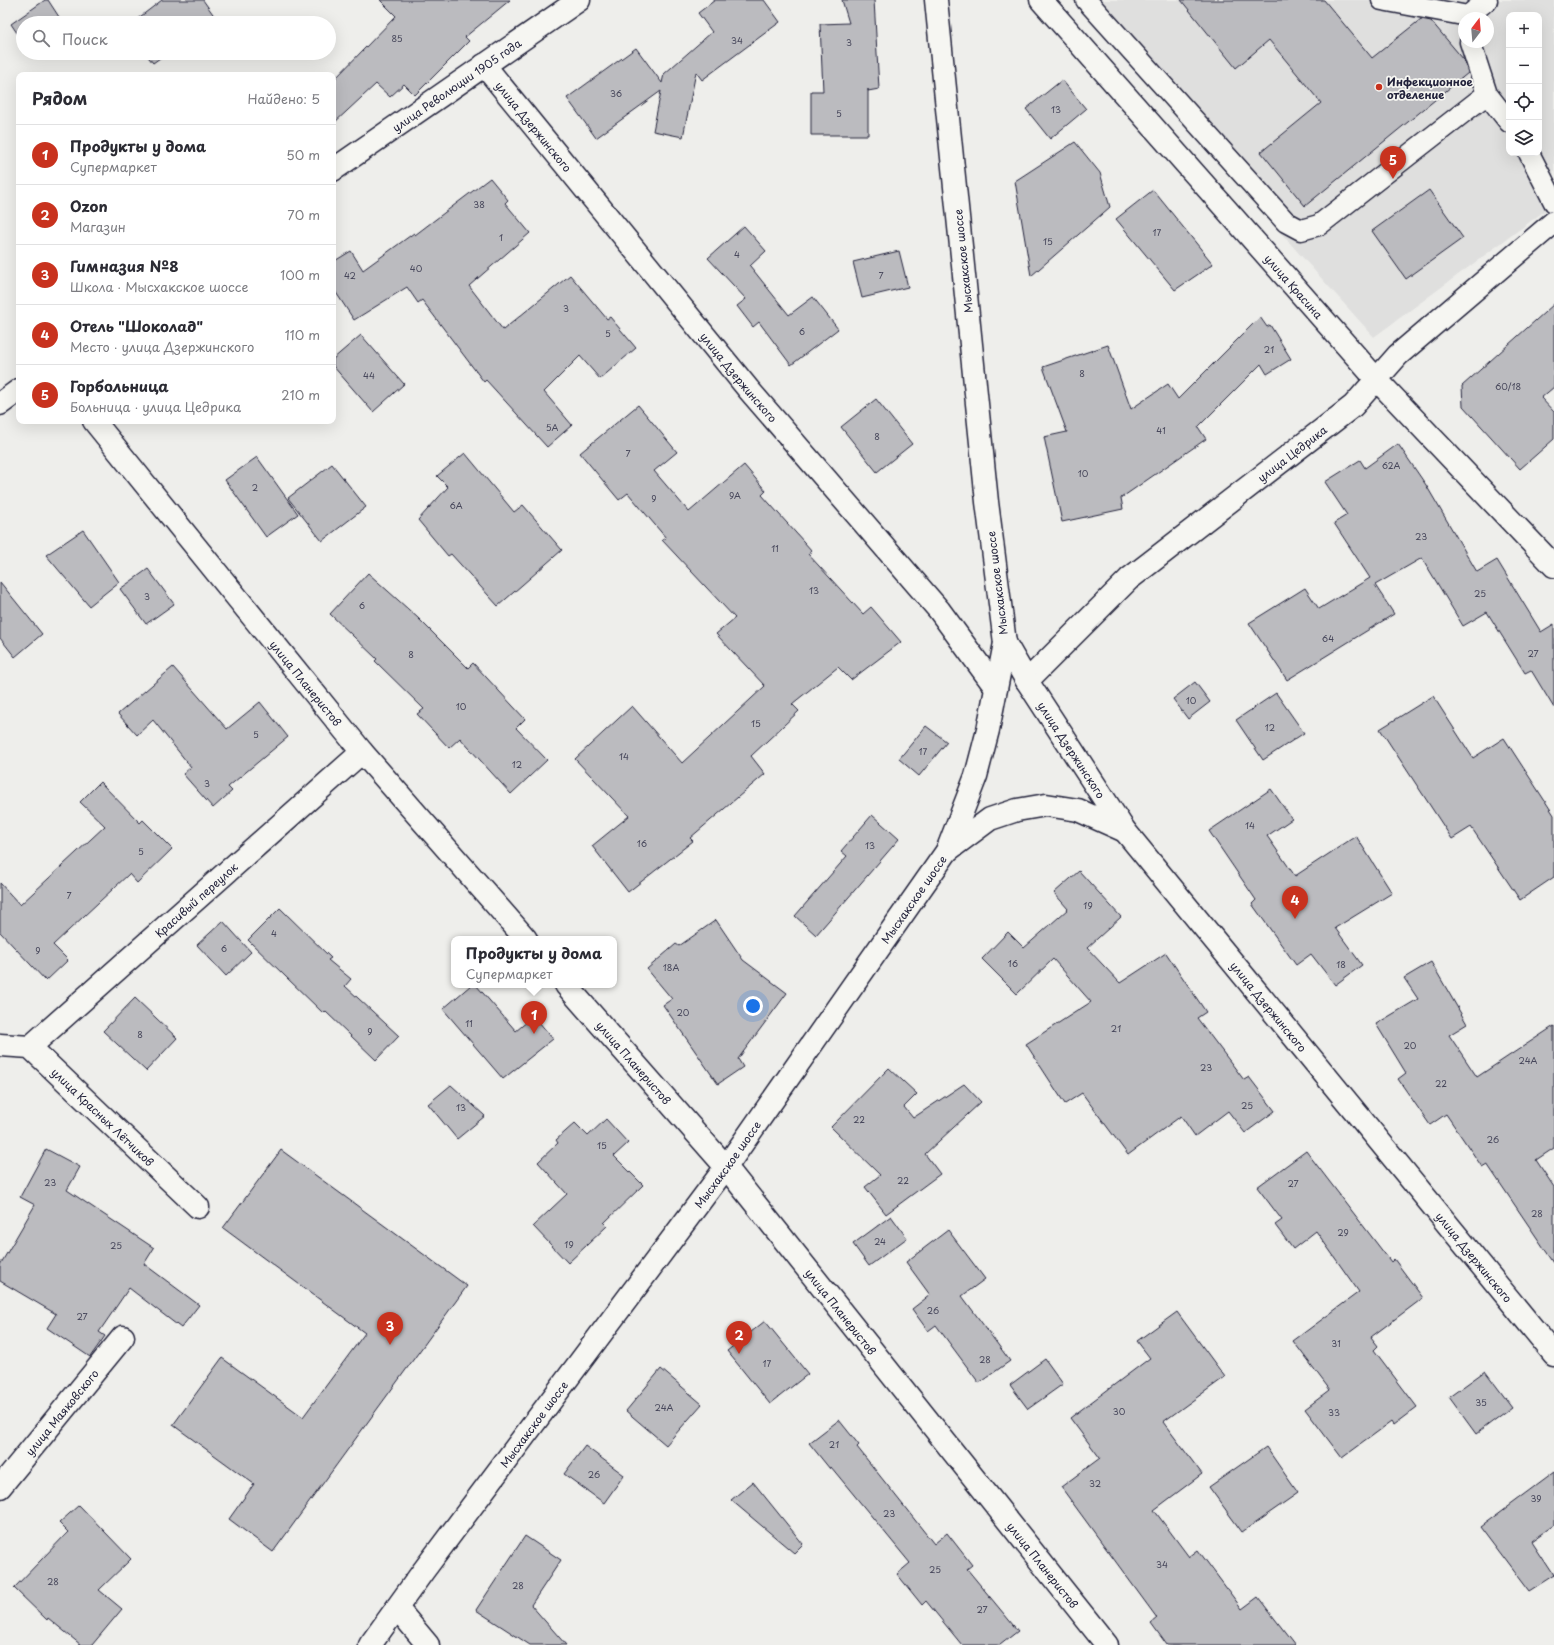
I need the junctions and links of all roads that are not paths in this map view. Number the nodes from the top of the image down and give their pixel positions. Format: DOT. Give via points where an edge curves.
graph roads {
  1 [pos="579,0"];
  2 [pos="936,0"];
  3 [pos="1041,0"];
  4 [pos="1086,0"];
  5 [pos="1382,0"];
  6 [pos="1486,0"];
  7 [pos="1473,12"];
  8 [pos="1458,15"];
  9 [pos="1472,48"];
  10 [pos="484,65"];
  11 [pos="1487,94"];
  12 [pos="1507,120"];
  13 [pos="1531,156"];
  14 [pos="336,168"];
  15 [pos="1554,202"];
  16 [pos="1554,222"];
  17 [pos="1377,380"];
  18 [pos="16,392"];
  19 [pos="0,404"];
  20 [pos="96,424"];
  21 [pos="1554,566"];
  22 [pos="1005,643"];
  23 [pos="1027,681"];
  24 [pos="996,688"];
  25 [pos="362,752"];
  26 [pos="1125,831"];
  27 [pos="948,851"];
  28 [pos="523,936"];
  29 [pos="569,988"];
  30 [pos="0,1045"];
  31 [pos="30,1047"];
  32 [pos="726,1167"];
  33 [pos="198,1207"];
  34 [pos="123,1337"];
  35 [pos="1554,1354"];
  36 [pos="0,1487"];
  37 [pos="397,1608"];
  38 [pos="370,1645"];
  39 [pos="428,1645"];
  40 [pos="1107,1645"];
  1 -- 10 [label="street, улица Революции 1905 года"];
  2 -- 22 [label="street, Мысхакское шоссе" via="987,502"];
  3 -- 17 [label="street, улица Красина"];
  4 -- 11 [label="lane" via="1286,222 1301,230 1319,225"];
  5 -- 8 [label="lane"];
  6 -- 7 [label="lane"];
  9 -- 11 [label="lane"];
  10 -- 14 [label="street, улица Революции 1905 года"];
  10 -- 24 [label="street, улица Дзержинского" via="749,390 939,610"];
  11 -- 12 [label="lane"];
  13 -- 15 [label="lane"];
  16 -- 17 [label="street, улица Цедрика" via="1398,355"];
  17 -- 21 [label="street, улица Красина"];
  17 -- 23 [label="street, улица Цедрика" via="1353,406 1129,579"];
  18 -- 19 [label="street"];
  20 -- 25 [label="street, улица Планеристов"];
  22 -- 23 [label="street, улица Дзержинского"];
  22 -- 24 [label="street, Мысхакское шоссе"];
  23 -- 26 [label="street, улица Дзержинского"];
  24 -- 27 [label="street, Мысхакское шоссе" via="976,776"];
  25 -- 28 [label="street, улица Планеристов"];
  25 -- 31 [label="street, Красивый переулок"];
  26 -- 27 [label="street" via="1078,810 1046,806 1017,810 990,819"];
  26 -- 35 [label="street, улица Дзержинского"];
  27 -- 32 [label="street, Мысхакское шоссе"];
  29 -- 32 [label="street, улица Планеристов"];
  30 -- 31 [label="street"];
  31 -- 33 [label="street, улица Красных Лётчиков"];
  32 -- 37 [label="street, Мысхакское шоссе"];
  32 -- 40 [label="street, улица Планеристов"];
  34 -- 36 [label="street, улица Маяковского"];
  37 -- 38 [label="street, Мысхакское шоссе"];
  37 -- 39 [label="street"];
}
